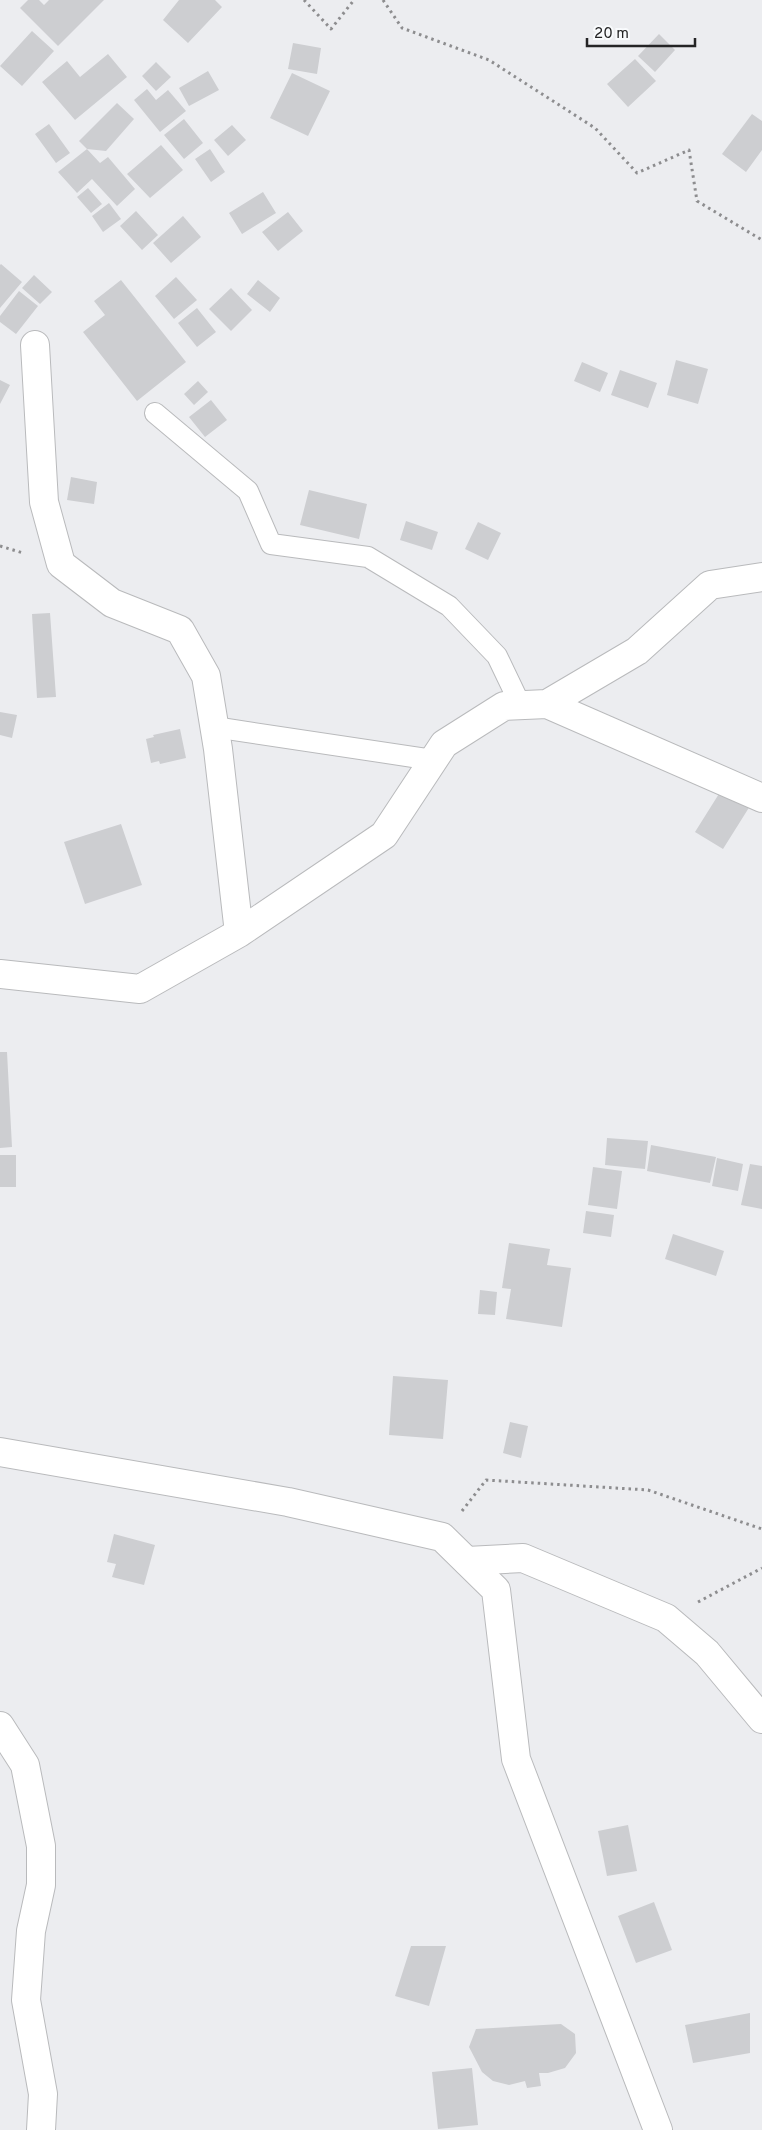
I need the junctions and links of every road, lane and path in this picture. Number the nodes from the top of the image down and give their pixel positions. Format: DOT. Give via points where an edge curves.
graph roads {
  1 [pos="304,0"];
  2 [pos="354,0"];
  3 [pos="383,0"];
  4 [pos="762,240"];
  5 [pos="35,345"];
  6 [pos="155,413"];
  7 [pos="762,577"];
  8 [pos="520,704"];
  9 [pos="547,704"];
  10 [pos="214,728"];
  11 [pos="433,760"];
  12 [pos="762,798"];
  13 [pos="239,933"];
  14 [pos="0,974"];
  15 [pos="0,1454"];
  16 [pos="762,1529"];
  17 [pos="442,1537"];
  18 [pos="467,1561"];
  19 [pos="762,1568"];
  20 [pos="666,1618"];
  21 [pos="762,1719"];
  22 [pos="0,1726"];
  23 [pos="41,2130"];
  24 [pos="658,2130"];
  1 -- 2 [label="path" via="331,30"];
  3 -- 4 [label="path" via="402,28 490,60 595,128 637,173 690,150 697,201"];
  5 -- 10 [label="street" via="44,502 61,564 112,603 180,630 206,676"];
  6 -- 8 [label="lane" via="248,491 271,544 368,557 449,606 497,656"];
  7 -- 9 [label="street" via="710,585 637,651"];
  8 -- 9 [label="street"];
  8 -- 11 [label="street" via="504,706 444,744"];
  9 -- 12 [label="street"];
  10 -- 11 [label="lane"];
  10 -- 13 [label="street"];
  11 -- 13 [label="street" via="384,835"];
  13 -- 14 [label="street" via="140,989"];
  15 -- 17 [label="street" via="288,1502"];
  16 -- 17 [label="path" via="648,1490 486,1480"];
  17 -- 18 [label="street"];
  18 -- 20 [label="street" via="523,1558"];
  18 -- 24 [label="street" via="496,1590 516,1759"];
  19 -- 20 [label="path"];
  20 -- 21 [label="street" via="707,1653"];
  22 -- 23 [label="street" via="25,1765 41,1846 41,1885 31,1931 26,2000 43,2094"];
}
